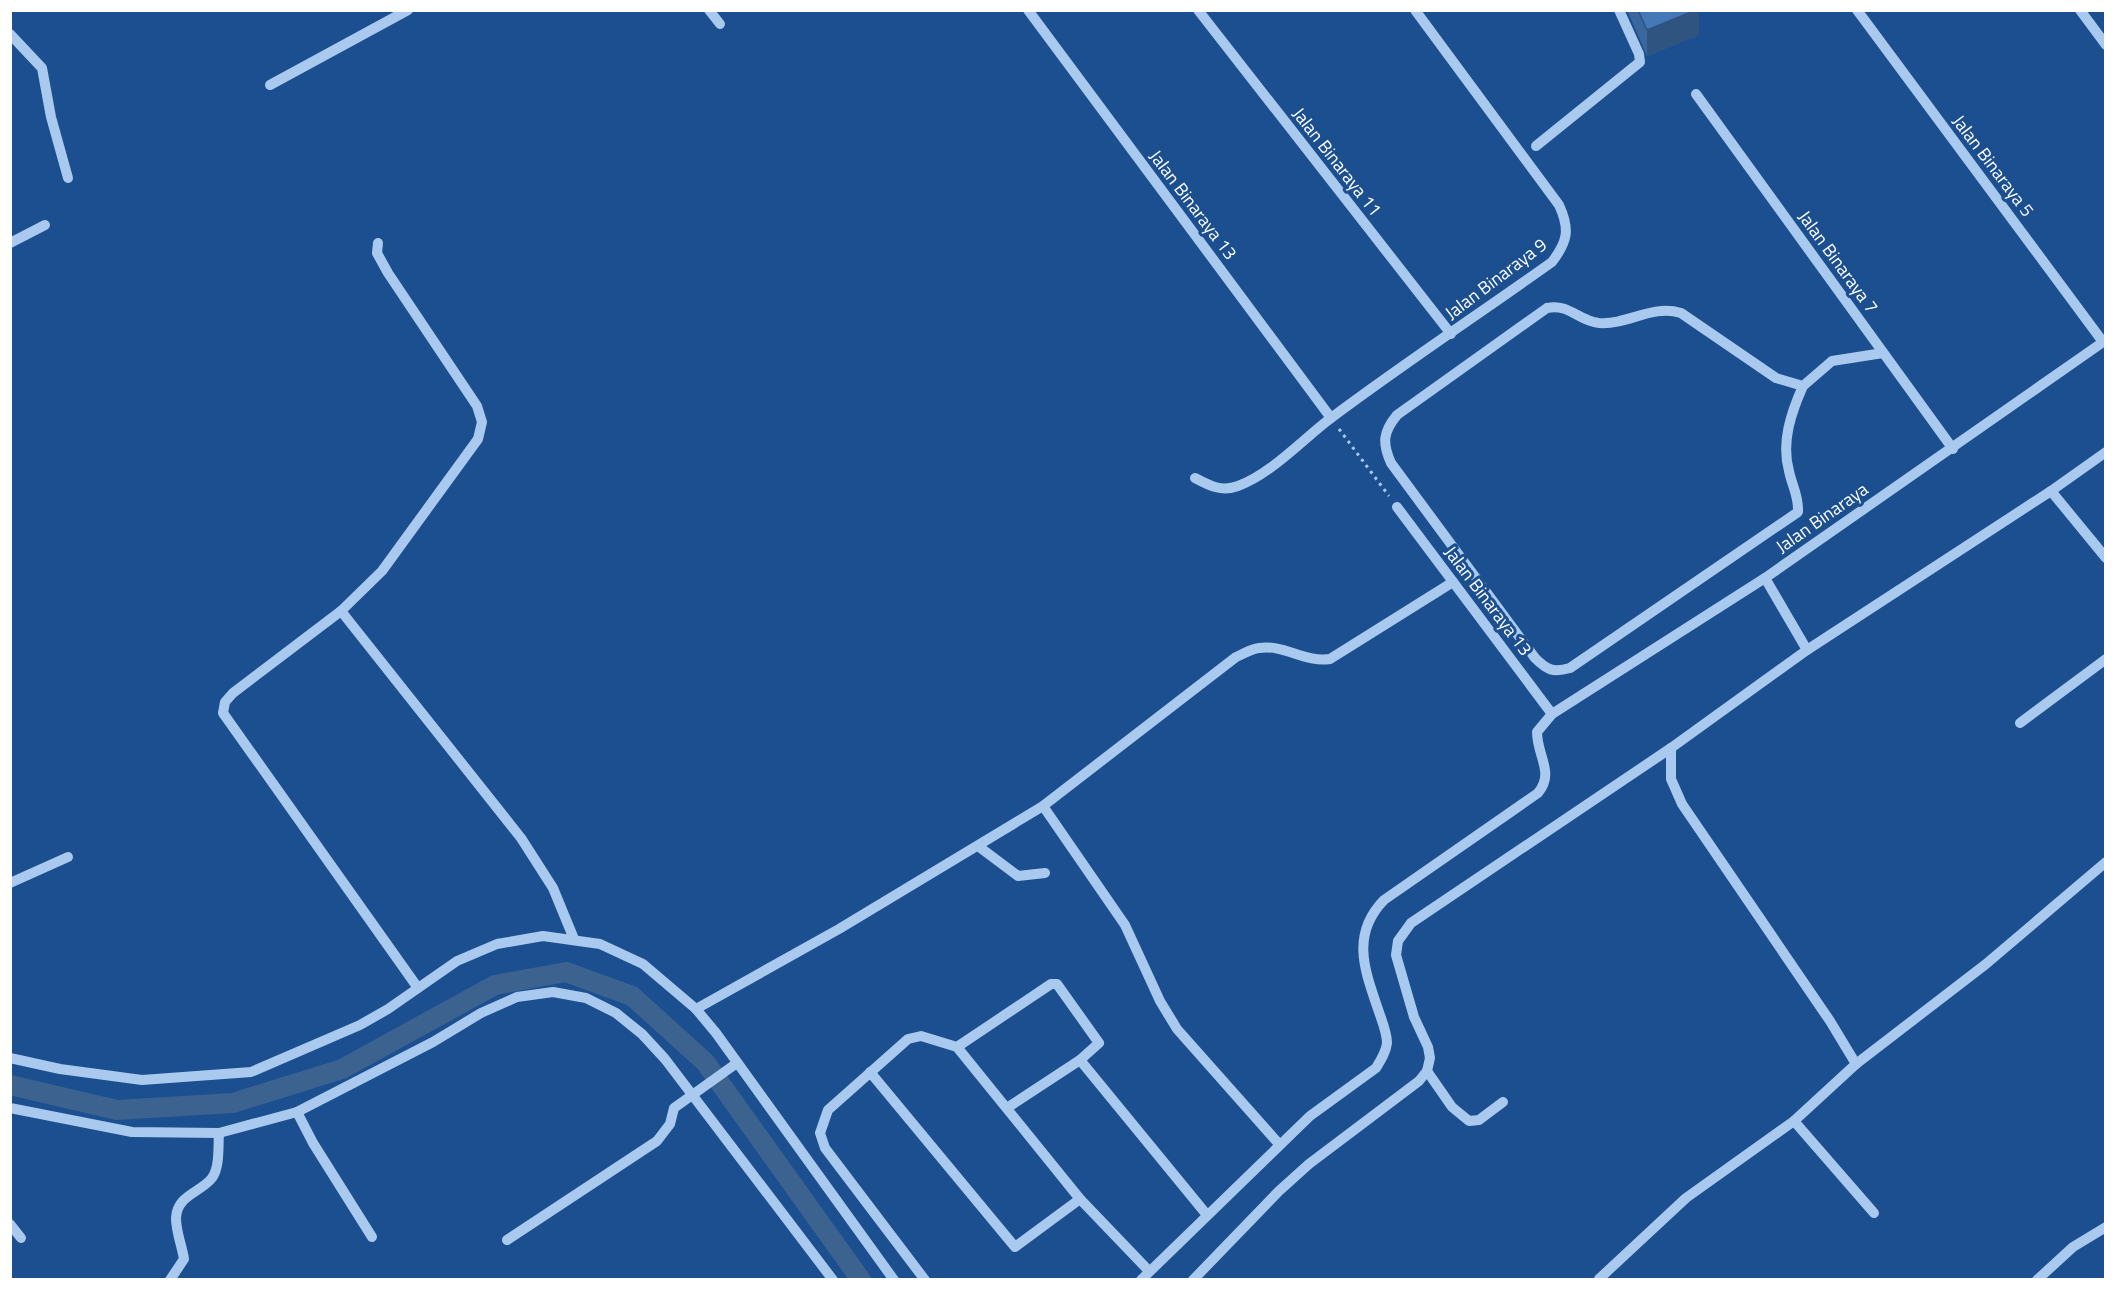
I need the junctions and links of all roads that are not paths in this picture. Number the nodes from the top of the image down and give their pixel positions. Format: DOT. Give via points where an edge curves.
graph roads {
  1 [pos="408,10"];
  2 [pos="709,10"];
  3 [pos="1028,10"];
  4 [pos="1198,10"];
  5 [pos="1415,10"];
  6 [pos="1619,10"];
  7 [pos="1857,10"];
  8 [pos="2080,10"];
  9 [pos="720,24"];
  10 [pos="10,34"];
  11 [pos="2106,45"];
  12 [pos="270,85"];
  13 [pos="1696,94"];
  14 [pos="1536,146"];
  15 [pos="68,178"];
  16 [pos="45,225"];
  17 [pos="10,243"];
  18 [pos="378,243"];
  19 [pos="1451,334"];
  20 [pos="2104,341"];
  21 [pos="1883,353"];
  22 [pos="1803,386"];
  23 [pos="1331,418"];
  24 [pos="1953,449"];
  25 [pos="2106,452"];
  26 [pos="1195,478"];
  27 [pos="2050,491"];
  28 [pos="1397,507"];
  29 [pos="2106,558"];
  30 [pos="1765,578"];
  31 [pos="1453,582"];
  32 [pos="341,611"];
  33 [pos="1807,650"];
  34 [pos="2106,659"];
  35 [pos="1552,714"];
  36 [pos="2020,723"];
  37 [pos="1671,748"];
  38 [pos="1043,806"];
  39 [pos="978,846"];
  40 [pos="68,857"];
  41 [pos="2106,862"];
  42 [pos="1045,873"];
  43 [pos="10,883"];
  44 [pos="574,939"];
  45 [pos="418,988"];
  46 [pos="696,1009"];
  47 [pos="957,1047"];
  48 [pos="10,1058"];
  49 [pos="1080,1060"];
  50 [pos="1856,1064"];
  51 [pos="734,1065"];
  52 [pos="1427,1071"];
  53 [pos="870,1072"];
  54 [pos="695,1092"];
  55 [pos="1503,1102"];
  56 [pos="10,1108"];
  57 [pos="1006,1108"];
  58 [pos="297,1112"];
  59 [pos="1794,1121"];
  60 [pos="219,1133"];
  61 [pos="1279,1144"];
  62 [pos="1080,1199"];
  63 [pos="1875,1213"];
  64 [pos="1207,1215"];
  65 [pos="10,1224"];
  66 [pos="2106,1227"];
  67 [pos="372,1237"];
  68 [pos="21,1238"];
  69 [pos="507,1240"];
  70 [pos="1149,1271"];
  71 [pos="1599,1279"];
  72 [pos="170,1280"];
  73 [pos="833,1280"];
  74 [pos="894,1280"];
  75 [pos="925,1280"];
  76 [pos="1140,1280"];
  77 [pos="1193,1280"];
  78 [pos="2037,1280"];
  1 -- 12 [label="street"];
  2 -- 9 [label="street"];
  3 -- 23 [label="street, Jalan Binaraya 13"];
  4 -- 19 [label="street, Jalan Binaraya 11"];
  5 -- 19 [label="street, Jalan Binaraya 9" via="1559,205 1568,236 1552,262"];
  6 -- 14 [label="street" via="1639,54 1637,66"];
  7 -- 20 [label="street, Jalan Binaraya 5"];
  8 -- 11 [label="street"];
  10 -- 15 [label="street" via="42,68"];
  13 -- 21 [label="street, Jalan Binaraya 7"];
  16 -- 17 [label="street"];
  18 -- 32 [label="street" via="377,253 388,273 477,406 482,422 478,439 382,571"];
  19 -- 23 [label="street, Jalan Binaraya 9"];
  20 -- 24 [label="street, Jalan Binaraya"];
  21 -- 22 [label="street" via="1832,361"];
  21 -- 24 [label="street, Jalan Binaraya 7"];
  22 -- 22 [label="street" via="1776,378 1681,313 1668,309 1597,323 1556,306 1547,308 1397,416 1388,426 1384,448 1390,462 1535,658 1546,669 1556,672 1570,668 1798,512 1786,441"];
  23 -- 26 [label="street, Jalan Binaraya 9" via="1258,476 1239,486 1212,487"];
  24 -- 30 [label="street, Jalan Binaraya"];
  25 -- 27 [label="street"];
  27 -- 29 [label="street"];
  27 -- 33 [label="street"];
  28 -- 31 [label="street, Jalan Binaraya 13"];
  30 -- 33 [label="street"];
  30 -- 35 [label="street, Jalan Binaraya"];
  31 -- 35 [label="street, Jalan Binaraya 13"];
  31 -- 38 [label="street" via="1330,659 1318,661 1279,648 1258,648 1236,657"];
  32 -- 44 [label="street" via="520,838 553,888"];
  32 -- 45 [label="street" via="233,693 225,702 223,713"];
  33 -- 37 [label="street"];
  34 -- 36 [label="street"];
  35 -- 61 [label="street" via="1537,732 1537,747 1547,773 1538,793 1384,900 1366,923 1363,939 1367,978 1387,1044 1383,1057 1364,1079 1310,1116"];
  37 -- 50 [label="street" via="1671,779 1682,804"];
  37 -- 52 [label="street" via="1403,931 1396,955 1414,1017 1428,1047"];
  38 -- 39 [label="street"];
  38 -- 61 [label="street" via="1125,925 1177,1029"];
  39 -- 42 [label="street" via="1018,876"];
  39 -- 46 [label="street"];
  40 -- 43 [label="street"];
  41 -- 50 [label="street" via="1986,964"];
  44 -- 45 [label="street" via="543,936 497,944 457,961"];
  44 -- 46 [label="street" via="600,944 643,964"];
  45 -- 48 [label="street" via="360,1024 251,1072 142,1080"];
  46 -- 51 [label="street"];
  47 -- 49 [label="street" via="1051,984 1058,984 1099,1042"];
  47 -- 53 [label="street" via="921,1036 908,1039"];
  47 -- 57 [label="street"];
  49 -- 57 [label="street"];
  49 -- 64 [label="street"];
  50 -- 59 [label="street"];
  51 -- 54 [label="street"];
  51 -- 74 [label="street"];
  52 -- 55 [label="street" via="1452,1107 1469,1121 1479,1120"];
  52 -- 77 [label="street" via="1309,1164"];
  53 -- 62 [label="street" via="1015,1247"];
  53 -- 75 [label="street" via="828,1110 821,1140"];
  54 -- 58 [label="street" via="642,1034 616,1013 586,998 553,992 517,998 481,1013"];
  54 -- 69 [label="street" via="674,1108 670,1124 657,1141"];
  54 -- 73 [label="street"];
  56 -- 60 [label="street" via="132,1132"];
  57 -- 62 [label="street"];
  58 -- 60 [label="street"];
  58 -- 67 [label="street"];
  59 -- 63 [label="street"];
  59 -- 71 [label="street" via="1707,1180"];
  60 -- 72 [label="street" via="212,1178 188,1196 176,1216 184,1259"];
  61 -- 64 [label="street"];
  62 -- 70 [label="street"];
  64 -- 70 [label="street"];
  65 -- 68 [label="street"];
  66 -- 78 [label="street" via="2073,1248"];
  70 -- 76 [label="street"];
}
